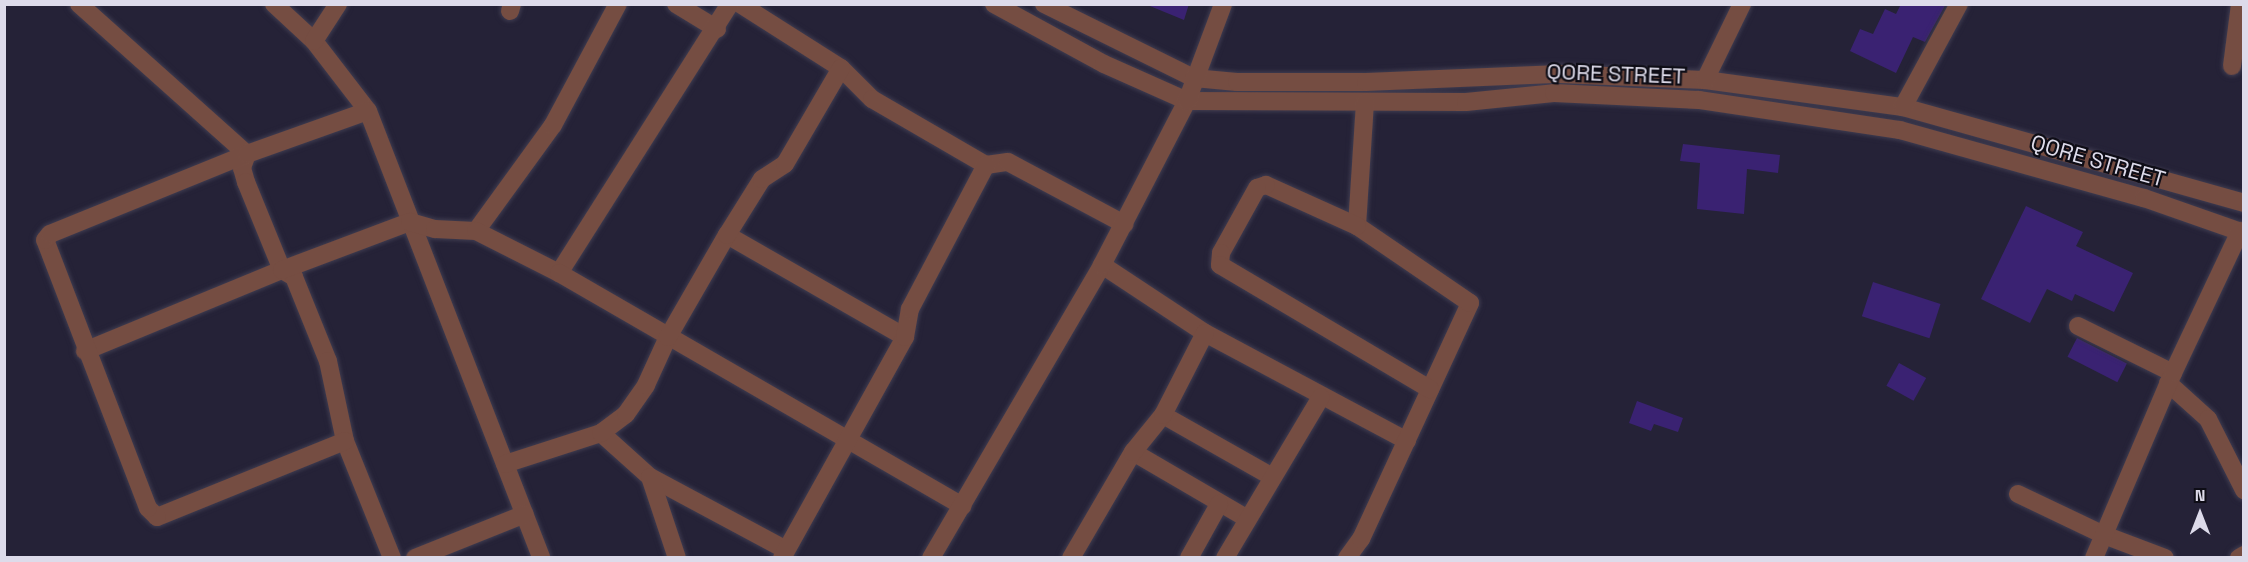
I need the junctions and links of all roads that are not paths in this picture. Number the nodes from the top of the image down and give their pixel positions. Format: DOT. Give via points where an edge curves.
graph roads {
  1 [pos="79,4"];
  2 [pos="274,4"];
  3 [pos="338,4"];
  4 [pos="618,4"];
  5 [pos="676,4"];
  6 [pos="730,4"];
  7 [pos="740,4"];
  8 [pos="994,4"];
  9 [pos="1044,4"];
  10 [pos="1223,4"];
  11 [pos="1742,4"];
  12 [pos="1959,4"];
  13 [pos="2240,4"];
  14 [pos="717,29"];
  15 [pos="314,41"];
  16 [pos="2232,66"];
  17 [pos="841,68"];
  18 [pos="1194,78"];
  19 [pos="1705,80"];
  20 [pos="1187,101"];
  21 [pos="1365,102"];
  22 [pos="1903,107"];
  23 [pos="368,111"];
  24 [pos="247,154"];
  25 [pos="986,165"];
  26 [pos="2244,202"];
  27 [pos="410,222"];
  28 [pos="1124,224"];
  29 [pos="1356,226"];
  30 [pos="476,231"];
  31 [pos="2242,232"];
  32 [pos="727,235"];
  33 [pos="1102,265"];
  34 [pos="282,270"];
  35 [pos="559,273"];
  36 [pos="2078,326"];
  37 [pos="1205,333"];
  38 [pos="668,337"];
  39 [pos="905,337"];
  40 [pos="85,351"];
  41 [pos="2170,378"];
  42 [pos="1430,389"];
  43 [pos="1321,397"];
  44 [pos="1163,415"];
  45 [pos="601,433"];
  46 [pos="345,441"];
  47 [pos="846,441"];
  48 [pos="1407,441"];
  49 [pos="1133,452"];
  50 [pos="505,464"];
  51 [pos="1271,476"];
  52 [pos="650,477"];
  53 [pos="2244,490"];
  54 [pos="2018,494"];
  55 [pos="1219,504"];
  56 [pos="962,507"];
  57 [pos="525,514"];
  58 [pos="1246,518"];
  59 [pos="2103,535"];
  60 [pos="784,554"];
  61 [pos="2244,555"];
  62 [pos="392,558"];
  63 [pos="415,558"];
  64 [pos="542,558"];
  65 [pos="677,558"];
  66 [pos="931,558"];
  67 [pos="1071,558"];
  68 [pos="1189,558"];
  69 [pos="1225,558"];
  70 [pos="1347,558"];
  71 [pos="2094,558"];
  72 [pos="2165,558"];
  73 [pos="2239,558"];
  1 -- 24 [label="street"];
  2 -- 15 [label="street"];
  3 -- 15 [label="street"];
  4 -- 30 [label="street" via="553,125"];
  5 -- 14 [label="street"];
  6 -- 14 [label="street"];
  7 -- 17 [label="street"];
  8 -- 20 [label="street, QORE STREET" via="1104,64"];
  9 -- 18 [label="street, QORE STREET"];
  10 -- 18 [label="street"];
  11 -- 19 [label="street"];
  12 -- 22 [label="street"];
  13 -- 16 [label="street"];
  14 -- 35 [label="street"];
  15 -- 23 [label="street"];
  17 -- 25 [label="street" via="872,99"];
  17 -- 32 [label="street" via="791,156 762,178"];
  18 -- 19 [label="street, QORE STREET" via="1366,82 1560,74"];
  18 -- 20 [label="street"];
  19 -- 22 [label="street, QORE STREET"];
  20 -- 21 [label="street, QORE STREET"];
  20 -- 28 [label="street"];
  21 -- 29 [label="street"];
  21 -- 31 [label="street, QORE STREET" via="1466,102 1554,93 1700,100 1795,114 1900,130 2144,198"];
  22 -- 26 [label="street, QORE STREET"];
  23 -- 24 [label="street"];
  23 -- 27 [label="street" via="386,150"];
  24 -- 34 [label="street" via="242,168 246,182"];
  24 -- 40 [label="street" via="50,234 45,240"];
  25 -- 28 [label="street" via="1008,162"];
  25 -- 39 [label="street" via="910,309"];
  27 -- 30 [label="street" via="435,229"];
  27 -- 34 [label="street"];
  27 -- 50 [label="street"];
  28 -- 33 [label="street"];
  29 -- 42 [label="street" via="1470,303"];
  29 -- 42 [label="street" via="1266,185 1251,196 1221,253 1220,265"];
  30 -- 35 [label="street"];
  31 -- 41 [label="street"];
  32 -- 38 [label="street"];
  32 -- 39 [label="street"];
  33 -- 37 [label="street"];
  33 -- 56 [label="street"];
  34 -- 40 [label="street"];
  34 -- 46 [label="street" via="294,277 328,361"];
  35 -- 38 [label="street"];
  36 -- 41 [label="street"];
  37 -- 43 [label="street"];
  37 -- 44 [label="street"];
  38 -- 45 [label="street" via="646,385 626,414"];
  38 -- 47 [label="street"];
  39 -- 47 [label="street"];
  40 -- 46 [label="street" via="148,508 157,517"];
  41 -- 53 [label="street" via="2208,419"];
  41 -- 59 [label="street"];
  42 -- 48 [label="street"];
  43 -- 48 [label="street"];
  43 -- 51 [label="street"];
  44 -- 49 [label="street"];
  44 -- 51 [label="street"];
  45 -- 50 [label="street"];
  45 -- 52 [label="street"];
  46 -- 62 [label="street"];
  47 -- 56 [label="street"];
  47 -- 60 [label="street"];
  48 -- 70 [label="street" via="1361,539"];
  49 -- 55 [label="street"];
  49 -- 67 [label="street"];
  50 -- 57 [label="street"];
  51 -- 58 [label="street"];
  52 -- 60 [label="street"];
  52 -- 65 [label="street"];
  54 -- 59 [label="street"];
  55 -- 58 [label="street"];
  55 -- 68 [label="street"];
  56 -- 66 [label="street"];
  57 -- 63 [label="street"];
  57 -- 64 [label="street"];
  58 -- 69 [label="street"];
  59 -- 71 [label="street"];
  59 -- 72 [label="street"];
  61 -- 73 [label="street"];
}
